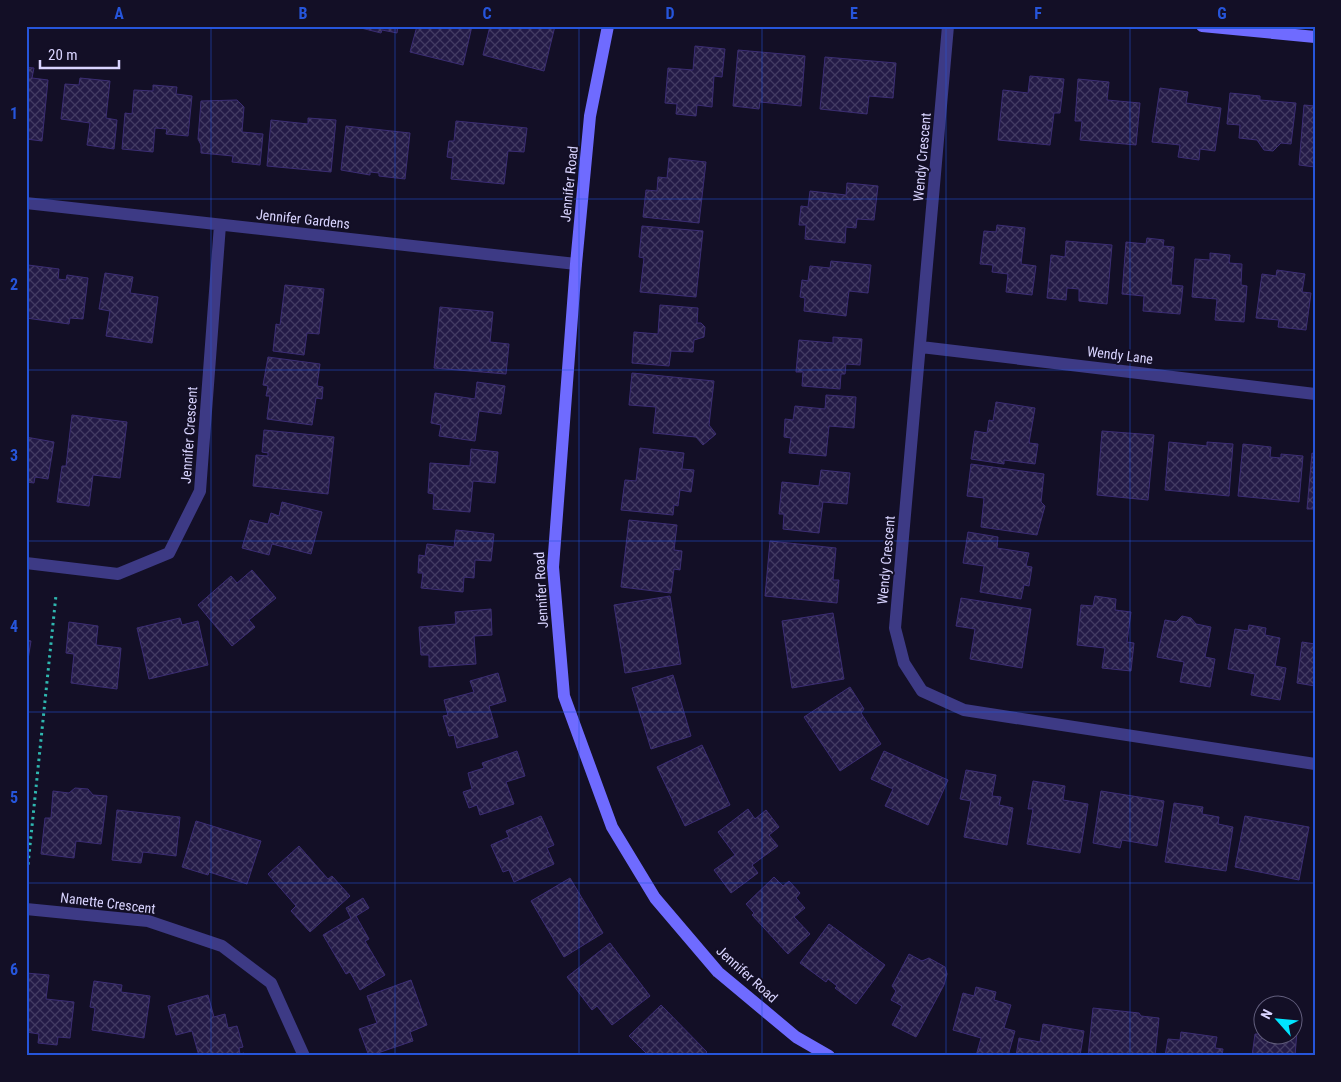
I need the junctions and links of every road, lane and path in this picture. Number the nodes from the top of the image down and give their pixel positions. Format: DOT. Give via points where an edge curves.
graph roads {
  1 [pos="608,26"];
  2 [pos="948,26"];
  3 [pos="1202,26"];
  4 [pos="1315,37"];
  5 [pos="26,203"];
  6 [pos="220,224"];
  7 [pos="576,264"];
  8 [pos="921,347"];
  9 [pos="1315,394"];
  10 [pos="26,563"];
  11 [pos="56,595"];
  12 [pos="1315,764"];
  13 [pos="26,884"];
  14 [pos="26,908"];
  15 [pos="304,1056"];
  16 [pos="829,1056"];
  1 -- 7 [label="street, Jennifer Road" via="590,116"];
  2 -- 8 [label="street, Wendy Crescent"];
  3 -- 4 [label="street"];
  5 -- 6 [label="street, Jennifer Gardens"];
  6 -- 7 [label="street, Jennifer Gardens"];
  6 -- 10 [label="street, Jennifer Crescent" via="200,491 169,553 118,574"];
  7 -- 16 [label="street, Jennifer Road" via="552,567 564,696 612,827 655,898 718,972 796,1037"];
  8 -- 9 [label="street, Wendy Lane"];
  8 -- 12 [label="street, Wendy Crescent" via="895,628 904,663 922,691 964,710"];
  11 -- 13 [label="path"];
  14 -- 15 [label="street, Nanette Crescent" via="148,921 222,946 271,983"];
}
